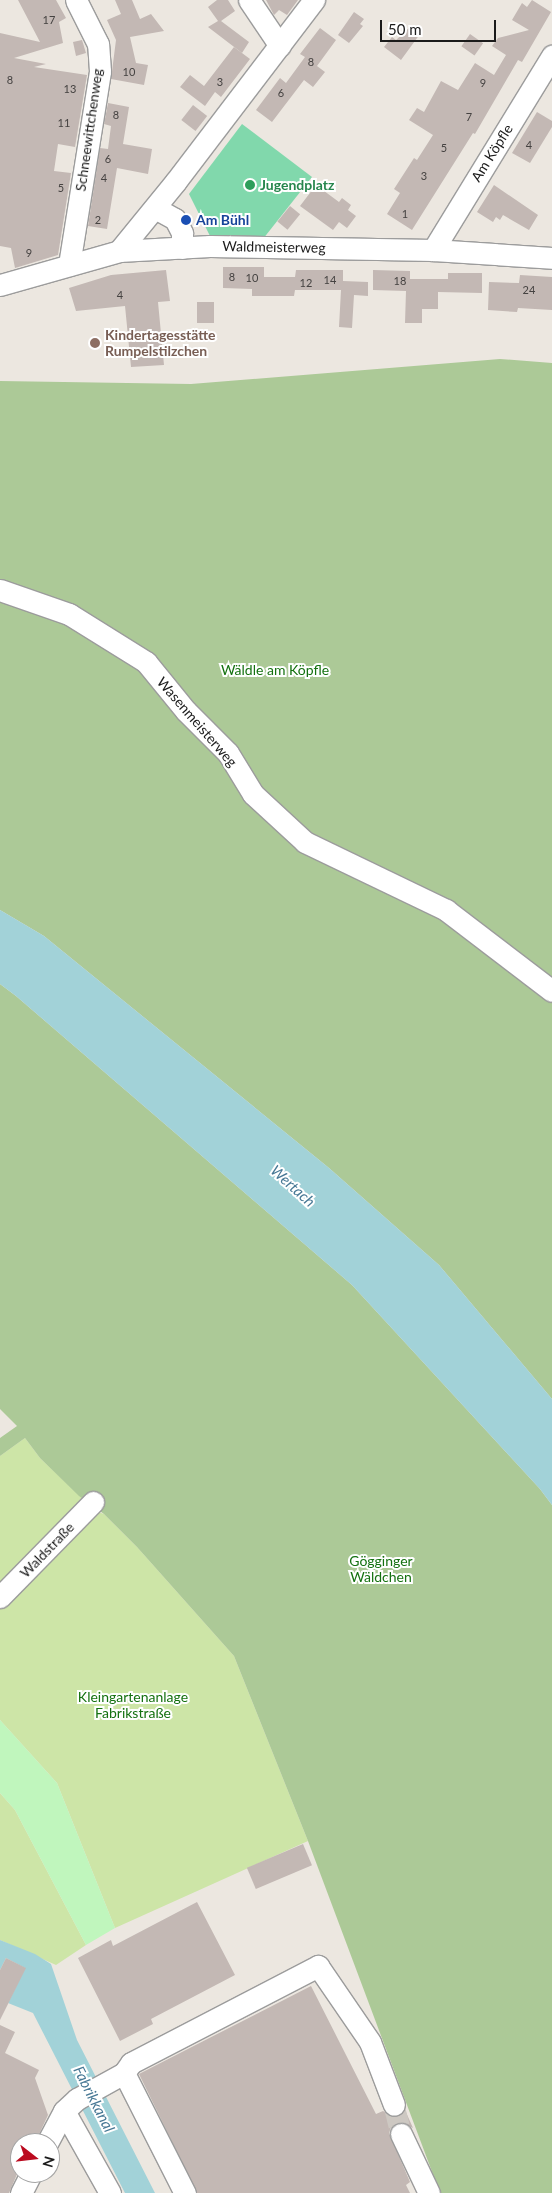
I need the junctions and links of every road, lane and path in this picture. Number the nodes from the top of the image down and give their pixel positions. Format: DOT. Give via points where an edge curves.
graph roads {
  1 [pos="76,0"];
  2 [pos="248,0"];
  3 [pos="314,0"];
  4 [pos="280,46"];
  5 [pos="552,56"];
  6 [pos="155,208"];
  7 [pos="182,248"];
  8 [pos="433,250"];
  9 [pos="119,251"];
  10 [pos="552,258"];
  11 [pos="68,266"];
  12 [pos="0,285"];
  13 [pos="0,590"];
  14 [pos="552,991"];
  15 [pos="93,1502"];
  16 [pos="0,1598"];
  17 [pos="121,2075"];
  18 [pos="70,2105"];
  19 [pos="394,2105"];
  20 [pos="53,2133"];
  21 [pos="401,2134"];
  22 [pos="110,2193"];
  23 [pos="185,2193"];
  24 [pos="429,2193"];
  1 -- 11 [label="street, Schneewittchenweg" via="98,44 100,71"];
  2 -- 4 [label="street"];
  3 -- 4 [label="street"];
  4 -- 6 [label="street"];
  5 -- 8 [label="street, Am Köpfle"];
  6 -- 7 [label="street" via="175,219 182,233"];
  6 -- 9 [label="street"];
  7 -- 8 [label="street, Waldmeisterweg"];
  7 -- 9 [label="street, Waldmeisterweg"];
  8 -- 10 [label="street, Waldmeisterweg"];
  9 -- 11 [label="street, Waldmeisterweg"];
  11 -- 12 [label="street, Waldmeisterweg"];
  13 -- 14 [label="street, Wasenmeisterweg" via="69,614 146,662 186,712 228,753 253,794 305,842 446,910"];
  15 -- 16 [label="street, Waldstraße"];
  17 -- 18 [label="street"];
  17 -- 19 [label="street" via="131,2063 318,1966 370,2042"];
  17 -- 23 [label="street"];
  18 -- 20 [label="street"];
  18 -- 22 [label="street"];
  21 -- 24 [label="street"];
}
